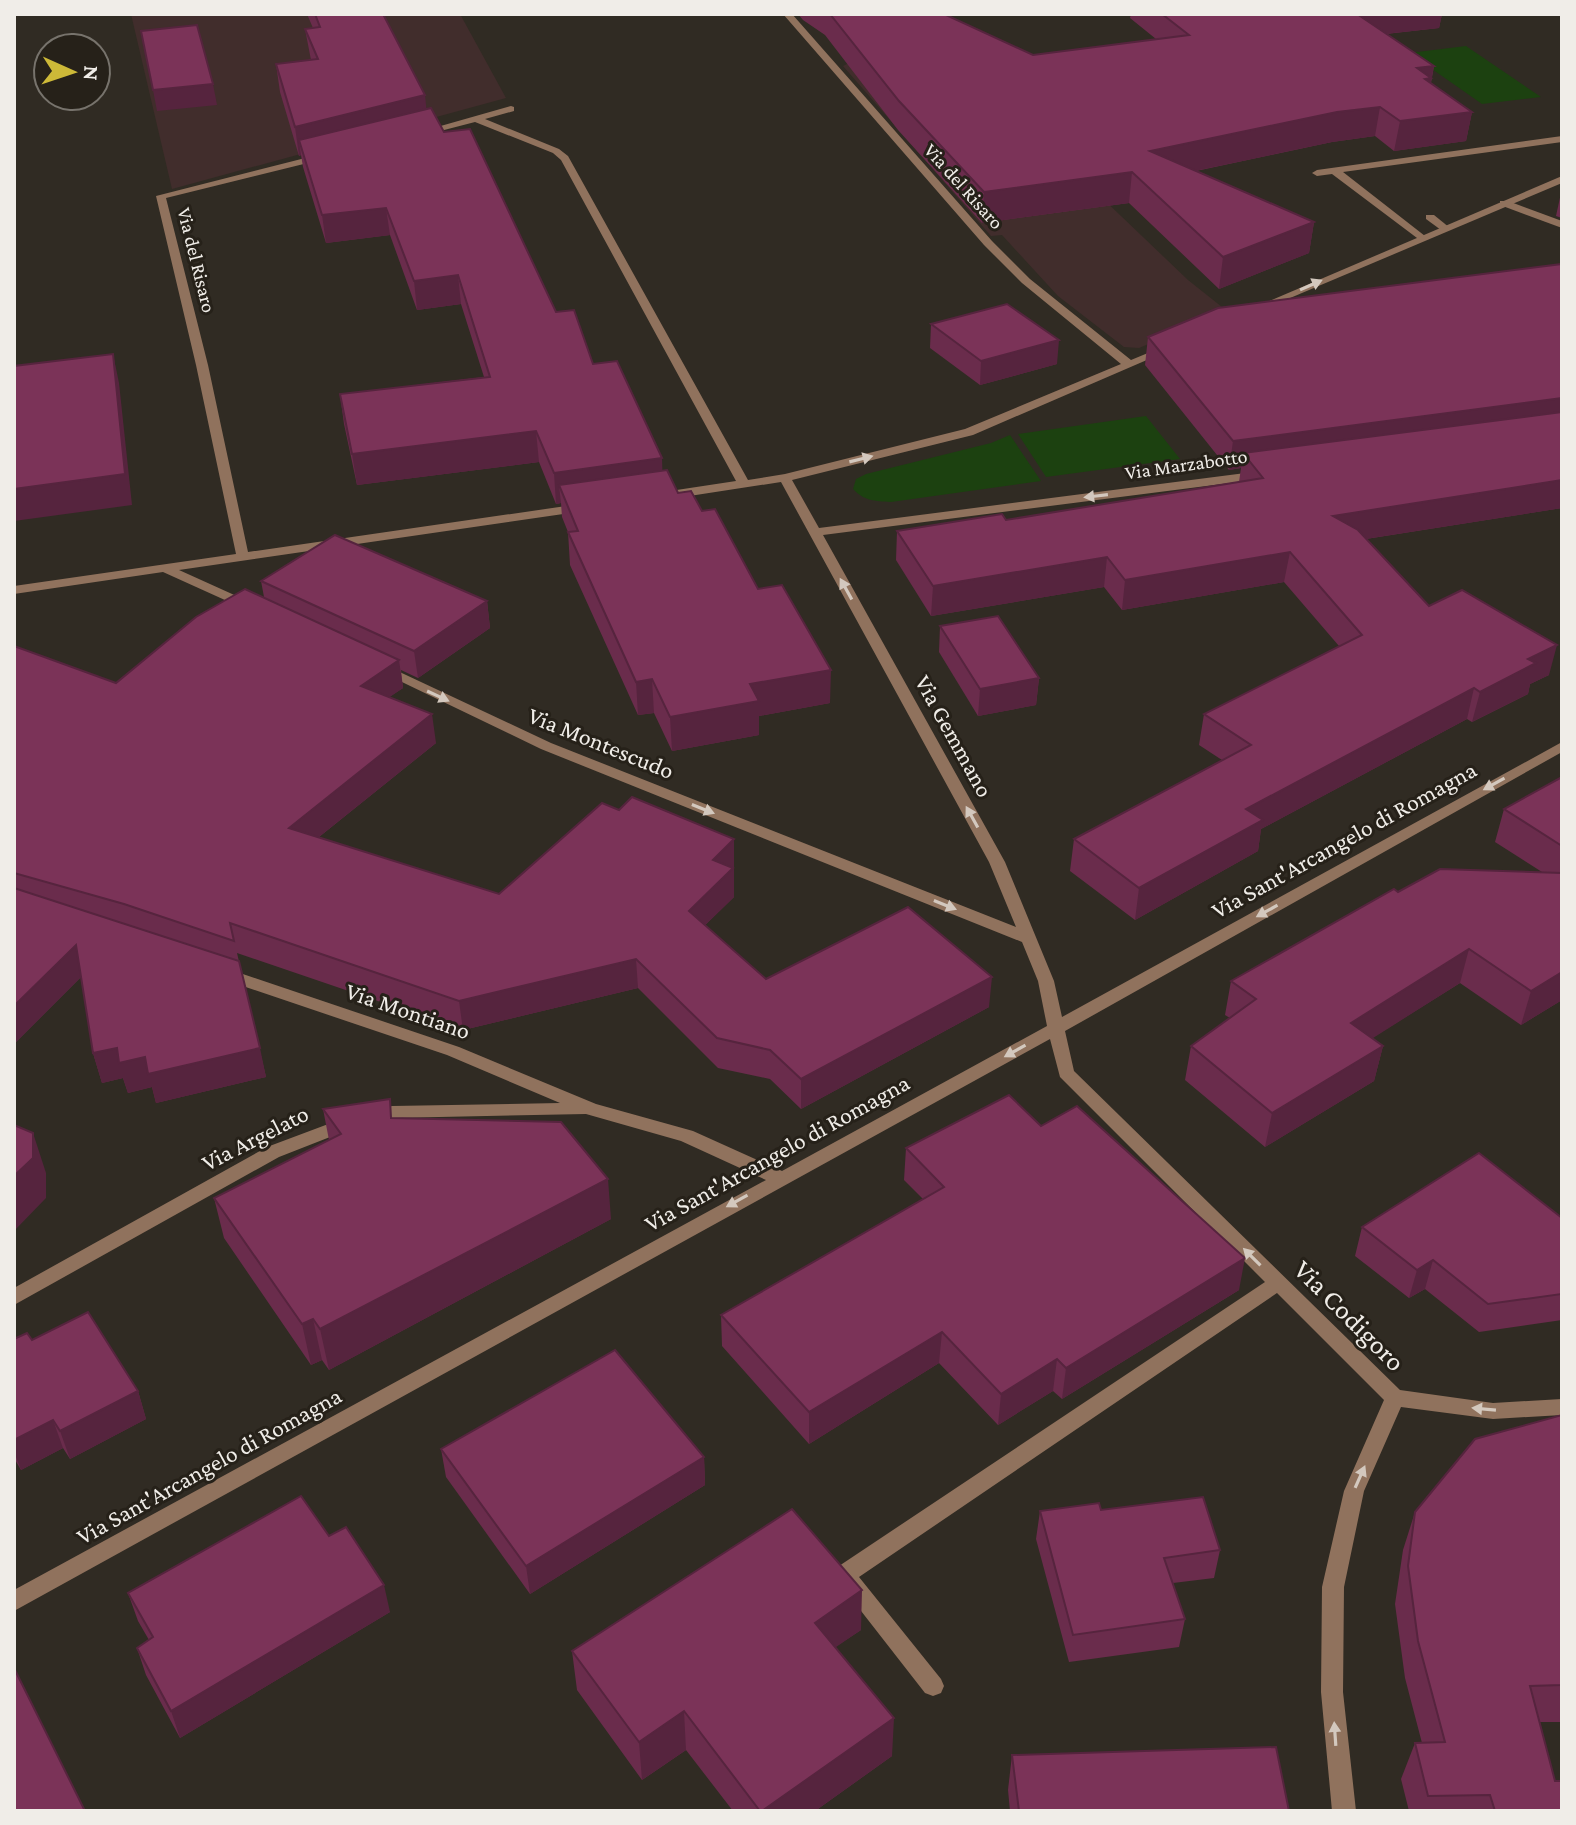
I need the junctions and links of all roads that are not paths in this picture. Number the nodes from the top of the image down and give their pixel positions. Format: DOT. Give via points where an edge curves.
graph roads {
  1 [pos="787,14"];
  2 [pos="511,109"];
  3 [pos="477,119"];
  4 [pos="403,138"];
  5 [pos="1562,139"];
  6 [pos="327,156"];
  7 [pos="1335,171"];
  8 [pos="1317,173"];
  9 [pos="1562,179"];
  10 [pos="1504,203"];
  11 [pos="1430,217"];
  12 [pos="1562,225"];
  13 [pos="1445,228"];
  14 [pos="1421,238"];
  15 [pos="1245,314"];
  16 [pos="1173,346"];
  17 [pos="1130,365"];
  18 [pos="1273,473"];
  19 [pos="785,478"];
  20 [pos="744,484"];
  21 [pos="650,497"];
  22 [pos="588,507"];
  23 [pos="814,532"];
  24 [pos="243,557"];
  25 [pos="165,568"];
  26 [pos="14,590"];
  27 [pos="264,614"];
  28 [pos="362,660"];
  29 [pos="1562,746"];
  30 [pos="1028,938"];
  31 [pos="214,970"];
  32 [pos="1057,1028"];
  33 [pos="591,1109"];
  34 [pos="780,1178"];
  35 [pos="1278,1283"];
  36 [pos="14,1297"];
  37 [pos="1395,1398"];
  38 [pos="1562,1407"];
  39 [pos="14,1601"];
  40 [pos="933,1686"];
  41 [pos="1344,1811"];
  1 -- 17 [label="street, Via del Risaro" via="988,243 1026,281"];
  2 -- 3 [label="street"];
  3 -- 4 [label="street"];
  3 -- 20 [label="street" via="565,158"];
  5 -- 7 [label="street"];
  6 -- 24 [label="street, Via del Risaro" via="161,196"];
  7 -- 8 [label="street"];
  7 -- 14 [label="street"];
  9 -- 10 [label="street"];
  10 -- 12 [label="street"];
  10 -- 13 [label="street"];
  11 -- 13 [label="street"];
  13 -- 14 [label="street"];
  15 -- 14 [label="street, one-way"];
  16 -- 17 [label="street"];
  19 -- 17 [label="street, one-way" via="969,432"];
  18 -- 23 [label="street, Via Marzabotto, one-way"];
  19 -- 20 [label="street"];
  19 -- 23 [label="street, Via Gemmano"];
  20 -- 21 [label="street"];
  22 -- 24 [label="street"];
  30 -- 23 [label="street, Via Gemmano, one-way" via="997,862"];
  24 -- 25 [label="street"];
  25 -- 26 [label="street"];
  25 -- 27 [label="street"];
  28 -- 30 [label="street, Via Montescudo, one-way" via="546,746"];
  29 -- 32 [label="street, Via Sant'Arcangelo di Romagna, one-way"];
  30 -- 32 [label="street, Via Gemmano"];
  31 -- 33 [label="street, Via Montiano" via="453,1051"];
  32 -- 34 [label="street, Via Sant'Arcangelo di Romagna, one-way"];
  35 -- 32 [label="street, Via Codigoro, one-way" via="1066,1073"];
  33 -- 34 [label="street, Via Montiano" via="687,1136"];
  33 -- 36 [label="street, Via Argelato" via="392,1112 334,1125 273,1152"];
  34 -- 39 [label="street, Via Sant'Arcangelo di Romagna, one-way"];
  35 -- 37 [label="street, Via Codigoro"];
  35 -- 40 [label="street" via="844,1575"];
  38 -- 37 [label="street, one-way" via="1493,1411"];
  41 -- 37 [label="street, Via Codigoro, one-way" via="1332,1692 1333,1587 1354,1491"];
}
